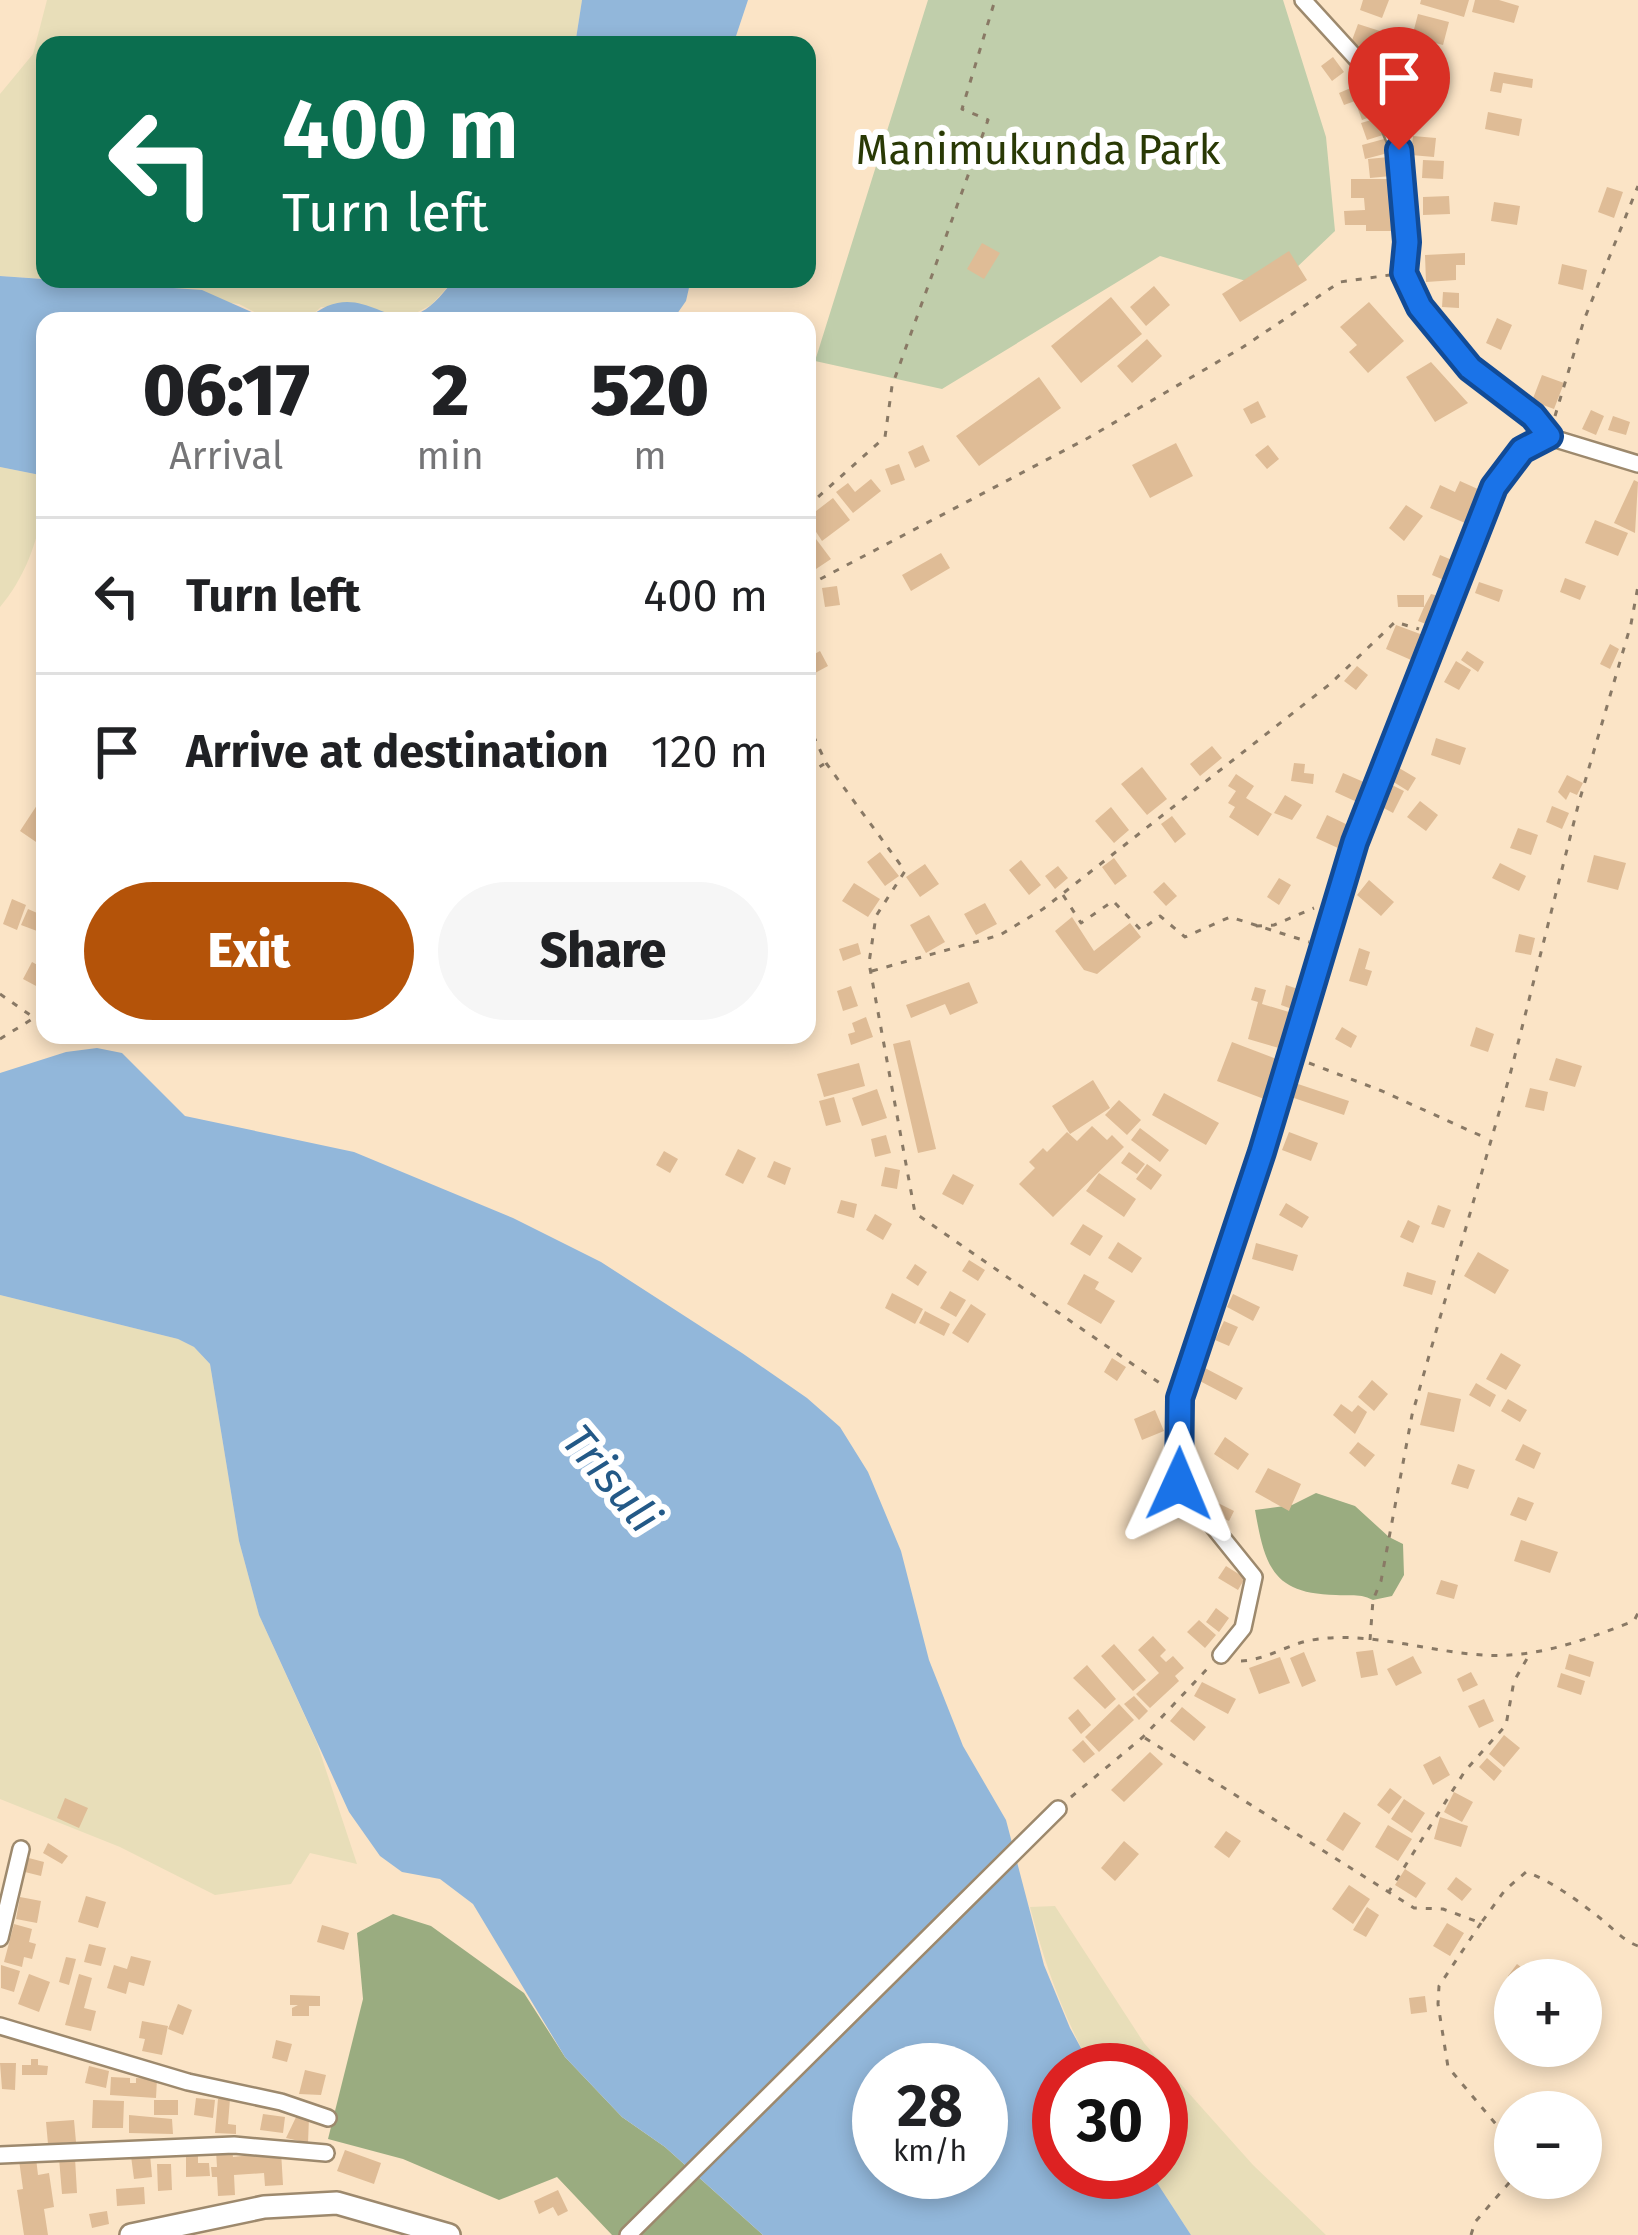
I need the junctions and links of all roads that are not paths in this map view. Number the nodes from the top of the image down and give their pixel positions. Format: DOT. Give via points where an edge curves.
graph roads {
  1 [pos="1303,0"];
  2 [pos="1549,436"];
  3 [pos="1638,464"];
  4 [pos="1221,1655"];
  5 [pos="1058,1809"];
  6 [pos="21,1849"];
  7 [pos="0,1938"];
  8 [pos="0,2026"];
  9 [pos="328,2118"];
  10 [pos="326,2153"];
  11 [pos="0,2155"];
  12 [pos="131,2235"];
  13 [pos="448,2235"];
  14 [pos="628,2235"];
  1 -- 2 [label="street" via="1366,69 1399,150 1404,273 1420,307 1470,368"];
  2 -- 3 [label="street"];
  2 -- 4 [label="street" via="1522,450 1494,487 1355,842 1180,1398 1179,1484 1253,1577 1243,1628"];
  5 -- 14 [label="street"];
  6 -- 7 [label="street"];
  8 -- 9 [label="street"];
  10 -- 11 [label="street" via="234,2144"];
  12 -- 13 [label="street" via="264,2207 338,2203"];
}
